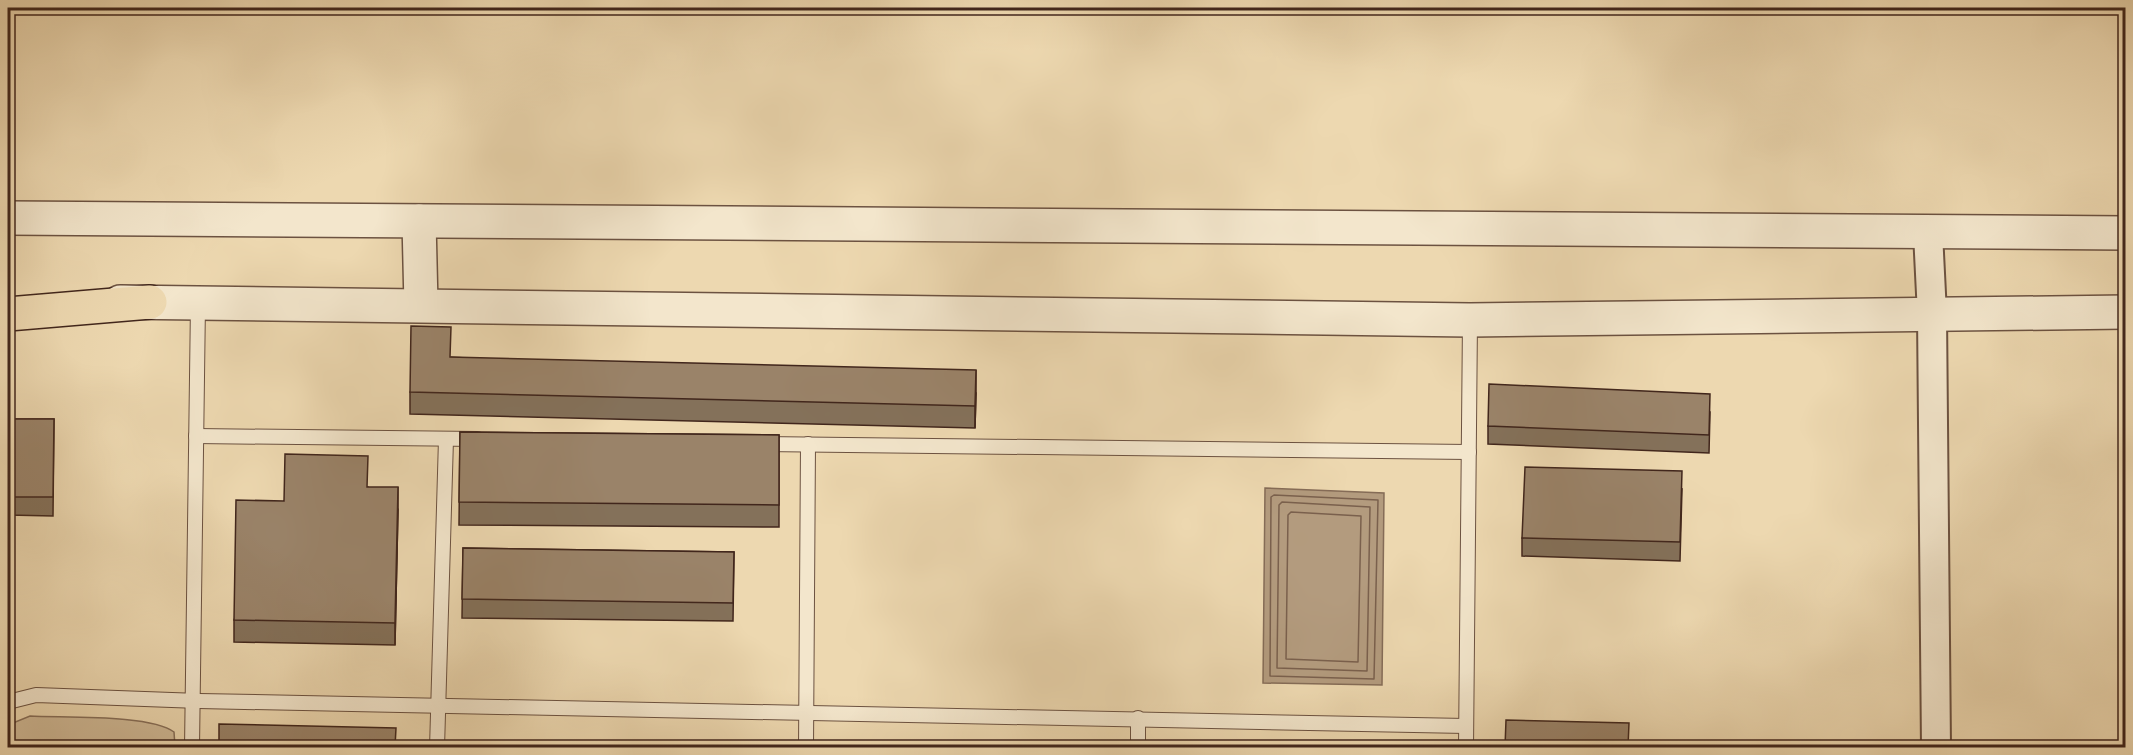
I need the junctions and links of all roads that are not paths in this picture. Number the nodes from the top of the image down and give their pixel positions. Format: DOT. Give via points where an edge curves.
graph roads {
  1 [pos="8,218"];
  2 [pos="419,221"];
  3 [pos="1928,233"];
  4 [pos="2126,233"];
  5 [pos="150,302"];
  6 [pos="8,303"];
  7 [pos="198,303"];
  8 [pos="421,304"];
  9 [pos="2126,312"];
  10 [pos="8,314"];
  11 [pos="1932,314"];
  12 [pos="1470,320"];
  13 [pos="196,436"];
  14 [pos="446,439"];
  15 [pos="492,440"];
  16 [pos="749,443"];
  17 [pos="807,444"];
  18 [pos="1469,452"];
  19 [pos="192,700"];
  20 [pos="8,702"];
  21 [pos="438,704"];
  22 [pos="806,712"];
  23 [pos="1138,718"];
  24 [pos="1466,726"];
  25 [pos="192,747"];
  26 [pos="437,747"];
  27 [pos="806,747"];
  28 [pos="1138,747"];
  29 [pos="1466,747"];
  30 [pos="1936,747"];
  1 -- 2 [label="street"];
  2 -- 3 [label="street"];
  2 -- 8 [label="street"];
  3 -- 4 [label="street"];
  3 -- 11 [label="street"];
  5 -- 6 [label="street"];
  5 -- 7 [label="street"];
  5 -- 10 [label="highway"];
  7 -- 8 [label="street"];
  7 -- 13 [label="lane"];
  8 -- 12 [label="street"];
  9 -- 11 [label="street"];
  11 -- 12 [label="street"];
  11 -- 30 [label="street"];
  12 -- 18 [label="lane"];
  13 -- 14 [label="lane"];
  13 -- 19 [label="lane"];
  14 -- 15 [label="lane"];
  14 -- 21 [label="lane"];
  16 -- 17 [label="lane"];
  17 -- 18 [label="lane"];
  17 -- 22 [label="lane"];
  18 -- 24 [label="lane"];
  19 -- 20 [label="lane" via="36,695"];
  19 -- 21 [label="lane"];
  19 -- 25 [label="lane"];
  21 -- 22 [label="lane"];
  21 -- 26 [label="lane"];
  22 -- 23 [label="lane"];
  22 -- 27 [label="lane"];
  23 -- 24 [label="lane"];
  23 -- 28 [label="lane"];
  24 -- 29 [label="lane"];
}
